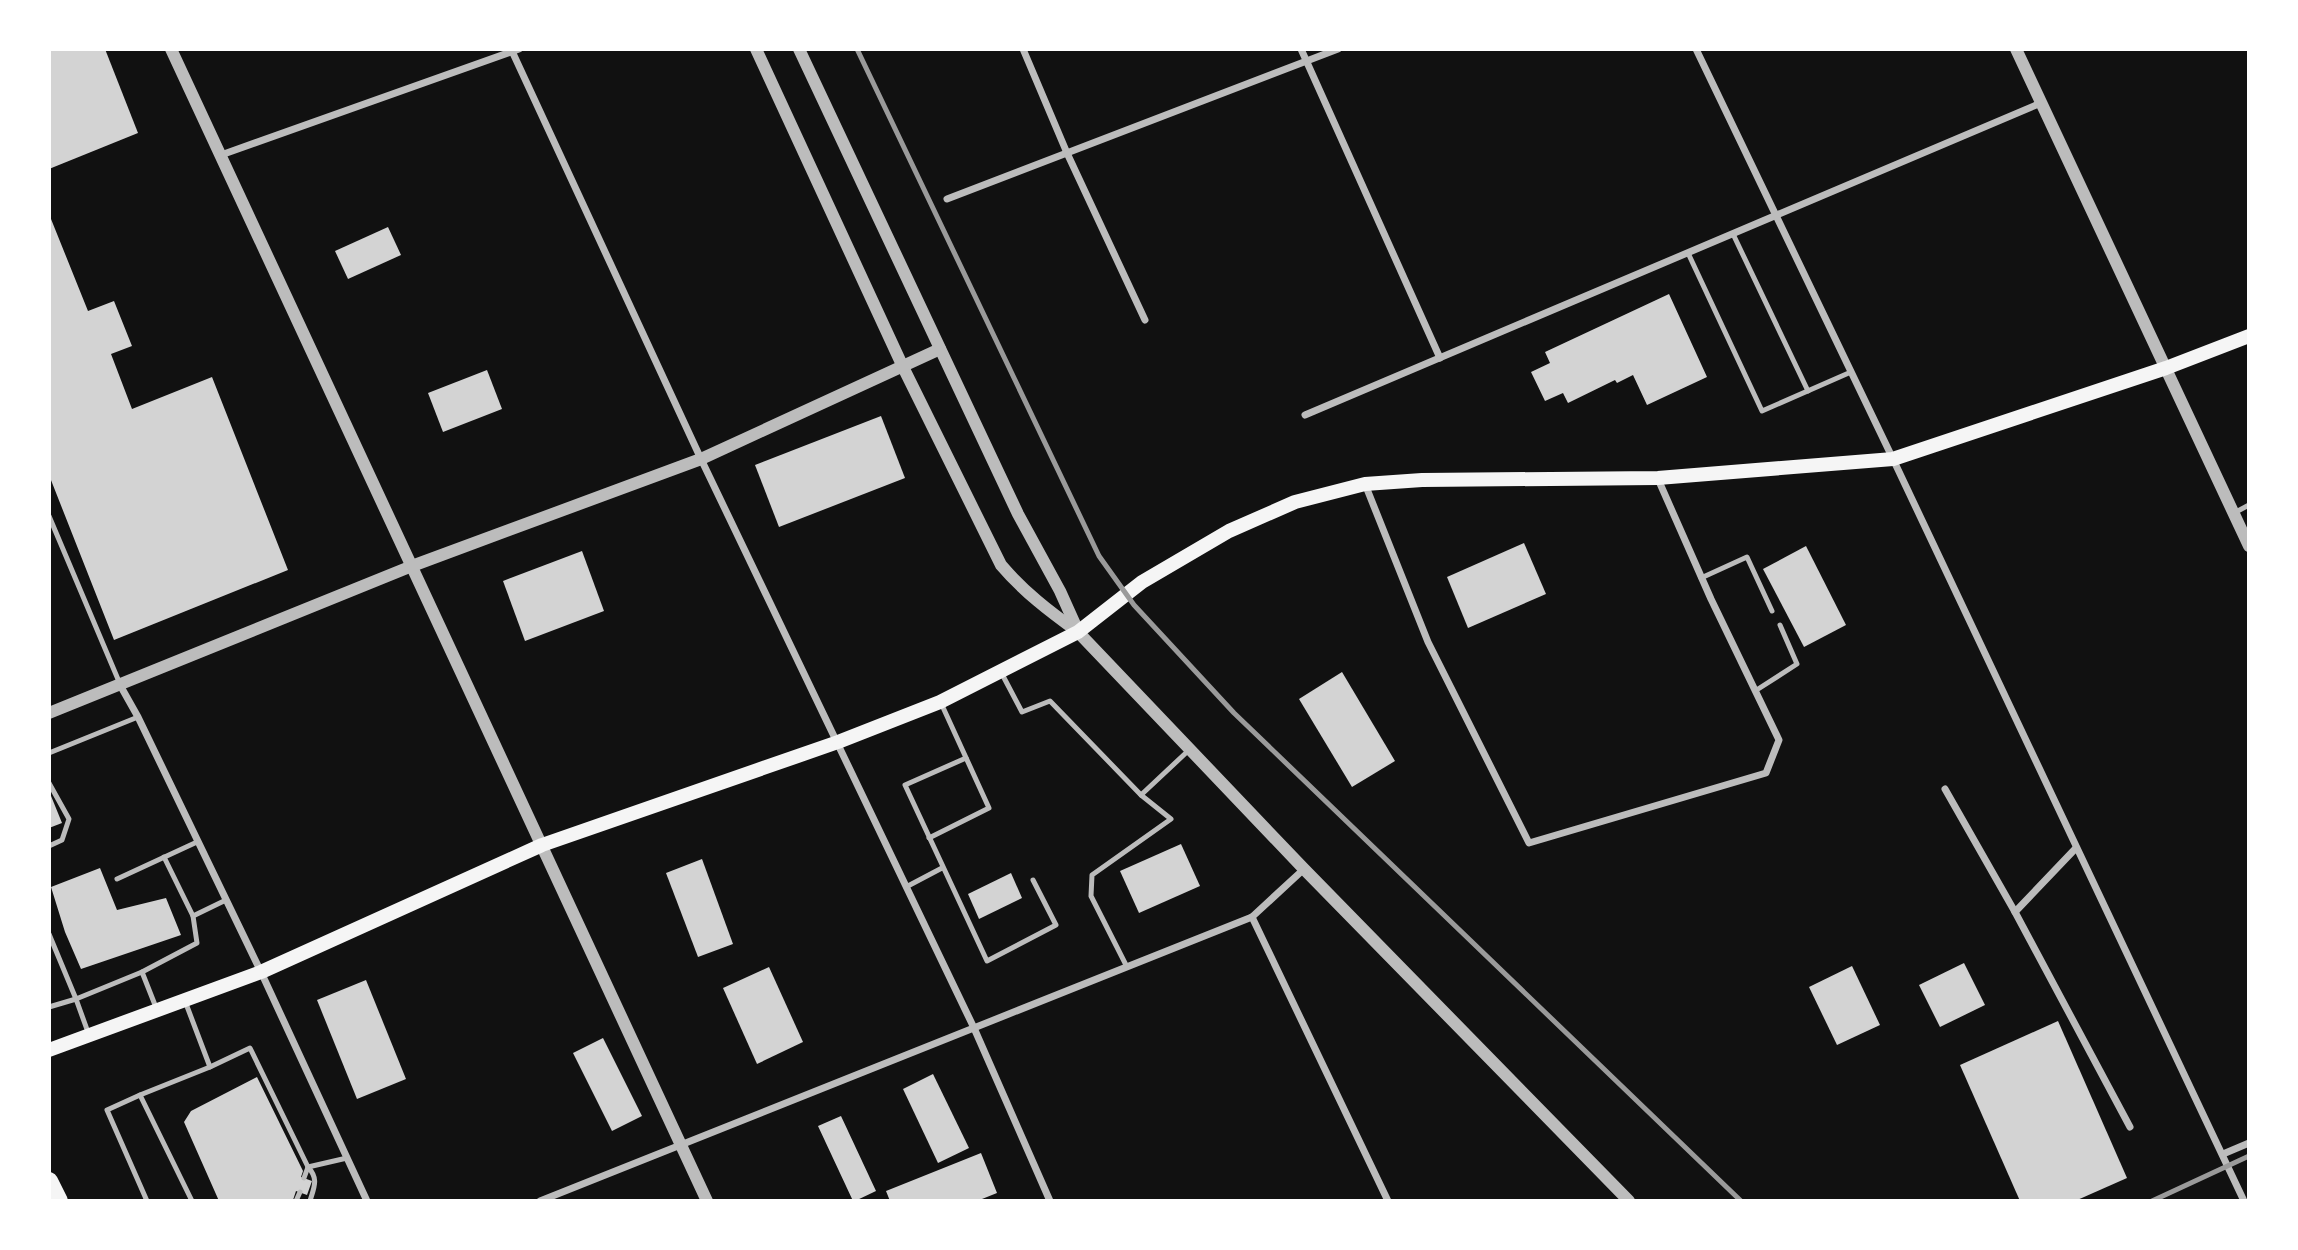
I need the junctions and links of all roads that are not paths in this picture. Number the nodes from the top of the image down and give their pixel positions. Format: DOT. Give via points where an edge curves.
graph roads {
  1 [pos="172,49"];
  2 [pos="756,49"];
  3 [pos="799,49"];
  4 [pos="1023,49"];
  5 [pos="1301,49"];
  6 [pos="1338,49"];
  7 [pos="1696,49"];
  8 [pos="2016,49"];
  9 [pos="514,50"];
  10 [pos="1307,61"];
  11 [pos="2041,103"];
  12 [pos="1066,153"];
  13 [pos="221,155"];
  14 [pos="947,200"];
  15 [pos="1775,216"];
  16 [pos="1733,234"];
  17 [pos="1688,253"];
  18 [pos="1145,320"];
  19 [pos="2249,336"];
  20 [pos="940,349"];
  21 [pos="1440,358"];
  22 [pos="903,367"];
  23 [pos="2165,368"];
  24 [pos="1851,372"];
  25 [pos="1808,391"];
  26 [pos="1305,415"];
  27 [pos="701,459"];
  28 [pos="1893,459"];
  29 [pos="1658,478"];
  30 [pos="1365,484"];
  31 [pos="2249,505"];
  32 [pos="2234,513"];
  33 [pos="49,516"];
  34 [pos="2249,546"];
  35 [pos="412,566"];
  36 [pos="1701,578"];
  37 [pos="1772,611"];
  38 [pos="1780,625"];
  39 [pos="1078,632"];
  40 [pos="1000,671"];
  41 [pos="120,685"];
  42 [pos="1755,691"];
  43 [pos="940,702"];
  44 [pos="49,713"];
  45 [pos="138,717"];
  46 [pos="838,742"];
  47 [pos="1190,749"];
  48 [pos="49,753"];
  49 [pos="966,758"];
  50 [pos="49,783"];
  51 [pos="1945,789"];
  52 [pos="1141,795"];
  53 [pos="929,838"];
  54 [pos="198,842"];
  55 [pos="542,845"];
  56 [pos="49,846"];
  57 [pos="2076,848"];
  58 [pos="164,857"];
  59 [pos="942,868"];
  60 [pos="1304,869"];
  61 [pos="117,879"];
  62 [pos="1033,880"];
  63 [pos="905,887"];
  64 [pos="226,901"];
  65 [pos="2015,912"];
  66 [pos="193,916"];
  67 [pos="1252,918"];
  68 [pos="49,934"];
  69 [pos="1127,967"];
  70 [pos="142,972"];
  71 [pos="261,972"];
  72 [pos="76,999"];
  73 [pos="185,1000"];
  74 [pos="49,1007"];
  75 [pos="157,1010"];
  76 [pos="974,1028"];
  77 [pos="89,1035"];
  78 [pos="49,1050"];
  79 [pos="210,1067"];
  80 [pos="140,1095"];
  81 [pos="2130,1127"];
  82 [pos="2249,1143"];
  83 [pos="681,1145"];
  84 [pos="2223,1154"];
  85 [pos="347,1158"];
  86 [pos="309,1167"];
  87 [pos="304,1178"];
  88 [pos="300,1192"];
  89 [pos="147,1201"];
  90 [pos="192,1201"];
  91 [pos="296,1201"];
  92 [pos="310,1201"];
  93 [pos="367,1201"];
  94 [pos="540,1201"];
  95 [pos="707,1201"];
  96 [pos="1050,1201"];
  97 [pos="1388,1201"];
  98 [pos="1629,1201"];
  99 [pos="2244,1201"];
  1 -- 13 [label="street"];
  2 -- 22 [label="street"];
  3 -- 20 [label="street"];
  4 -- 12 [label="street"];
  5 -- 10 [label="street"];
  6 -- 10 [label="street"];
  7 -- 15 [label="street"];
  8 -- 11 [label="street"];
  9 -- 13 [label="street"];
  9 -- 27 [label="street"];
  10 -- 12 [label="street"];
  10 -- 21 [label="street"];
  11 -- 15 [label="street"];
  11 -- 23 [label="street"];
  12 -- 14 [label="street"];
  12 -- 18 [label="street"];
  13 -- 35 [label="street"];
  15 -- 16 [label="street"];
  15 -- 24 [label="street"];
  16 -- 17 [label="street"];
  16 -- 25 [label="lane"];
  17 -- 21 [label="street"];
  17 -- 25 [label="lane" via="1762,411"];
  19 -- 23 [label="main road"];
  20 -- 22 [label="street"];
  20 -- 39 [label="street"];
  21 -- 26 [label="street"];
  22 -- 27 [label="street"];
  22 -- 39 [label="street" via="1001,565 1019,587"];
  23 -- 28 [label="main road"];
  23 -- 32 [label="street"];
  24 -- 25 [label="lane"];
  24 -- 28 [label="street"];
  27 -- 35 [label="street"];
  27 -- 46 [label="street"];
  28 -- 29 [label="main road"];
  28 -- 57 [label="street"];
  29 -- 30 [label="main road"];
  29 -- 36 [label="street"];
  30 -- 39 [label="main road" via="1295,502 1229,531 1142,582"];
  30 -- 42 [label="street" via="1428,642 1529,843 1766,773 1779,740"];
  31 -- 32 [label="lane"];
  32 -- 34 [label="street"];
  33 -- 41 [label="lane"];
  35 -- 41 [label="street"];
  35 -- 55 [label="street"];
  36 -- 37 [label="lane" via="1747,557"];
  36 -- 42 [label="street"];
  38 -- 42 [label="lane" via="1797,664"];
  39 -- 40 [label="main road"];
  39 -- 47 [label="street"];
  40 -- 43 [label="main road"];
  40 -- 52 [label="lane" via="1022,712 1049,701"];
  41 -- 44 [label="street"];
  41 -- 45 [label="street"];
  43 -- 46 [label="main road"];
  43 -- 49 [label="lane"];
  45 -- 48 [label="lane"];
  45 -- 54 [label="street"];
  46 -- 55 [label="main road"];
  46 -- 63 [label="street"];
  47 -- 52 [label="lane"];
  47 -- 60 [label="street"];
  49 -- 53 [label="lane" via="989,808"];
  49 -- 53 [label="lane" via="905,785"];
  50 -- 56 [label="lane" via="69,820 62,840"];
  51 -- 65 [label="street"];
  52 -- 69 [label="lane" via="1171,819 1092,875 1091,896"];
  53 -- 59 [label="lane"];
  54 -- 58 [label="lane"];
  54 -- 64 [label="street"];
  55 -- 71 [label="main road"];
  55 -- 83 [label="street"];
  57 -- 65 [label="street"];
  57 -- 84 [label="street"];
  58 -- 61 [label="lane"];
  58 -- 66 [label="lane"];
  59 -- 62 [label="lane" via="986,961 1056,925"];
  59 -- 63 [label="lane"];
  60 -- 67 [label="street"];
  60 -- 98 [label="street"];
  63 -- 76 [label="street"];
  64 -- 66 [label="lane"];
  64 -- 71 [label="street"];
  65 -- 81 [label="street"];
  66 -- 70 [label="lane" via="197,943"];
  67 -- 69 [label="street"];
  67 -- 97 [label="street"];
  68 -- 72 [label="lane"];
  69 -- 76 [label="street"];
  70 -- 72 [label="lane"];
  70 -- 75 [label="lane"];
  71 -- 73 [label="main road"];
  71 -- 85 [label="street"];
  72 -- 74 [label="lane"];
  72 -- 77 [label="lane"];
  73 -- 75 [label="main road"];
  73 -- 79 [label="lane"];
  75 -- 77 [label="main road"];
  76 -- 83 [label="street"];
  76 -- 96 [label="street"];
  77 -- 78 [label="main road"];
  79 -- 80 [label="lane"];
  79 -- 86 [label="lane" via="250,1048"];
  80 -- 89 [label="lane" via="107,1110"];
  80 -- 90 [label="lane"];
  82 -- 84 [label="street"];
  83 -- 94 [label="street"];
  83 -- 95 [label="street"];
  84 -- 99 [label="street"];
  85 -- 86 [label="lane"];
  85 -- 93 [label="street"];
  86 -- 87 [label="lane"];
  86 -- 92 [label="lane" via="316,1181"];
  88 -- 91 [label="lane"];
}
